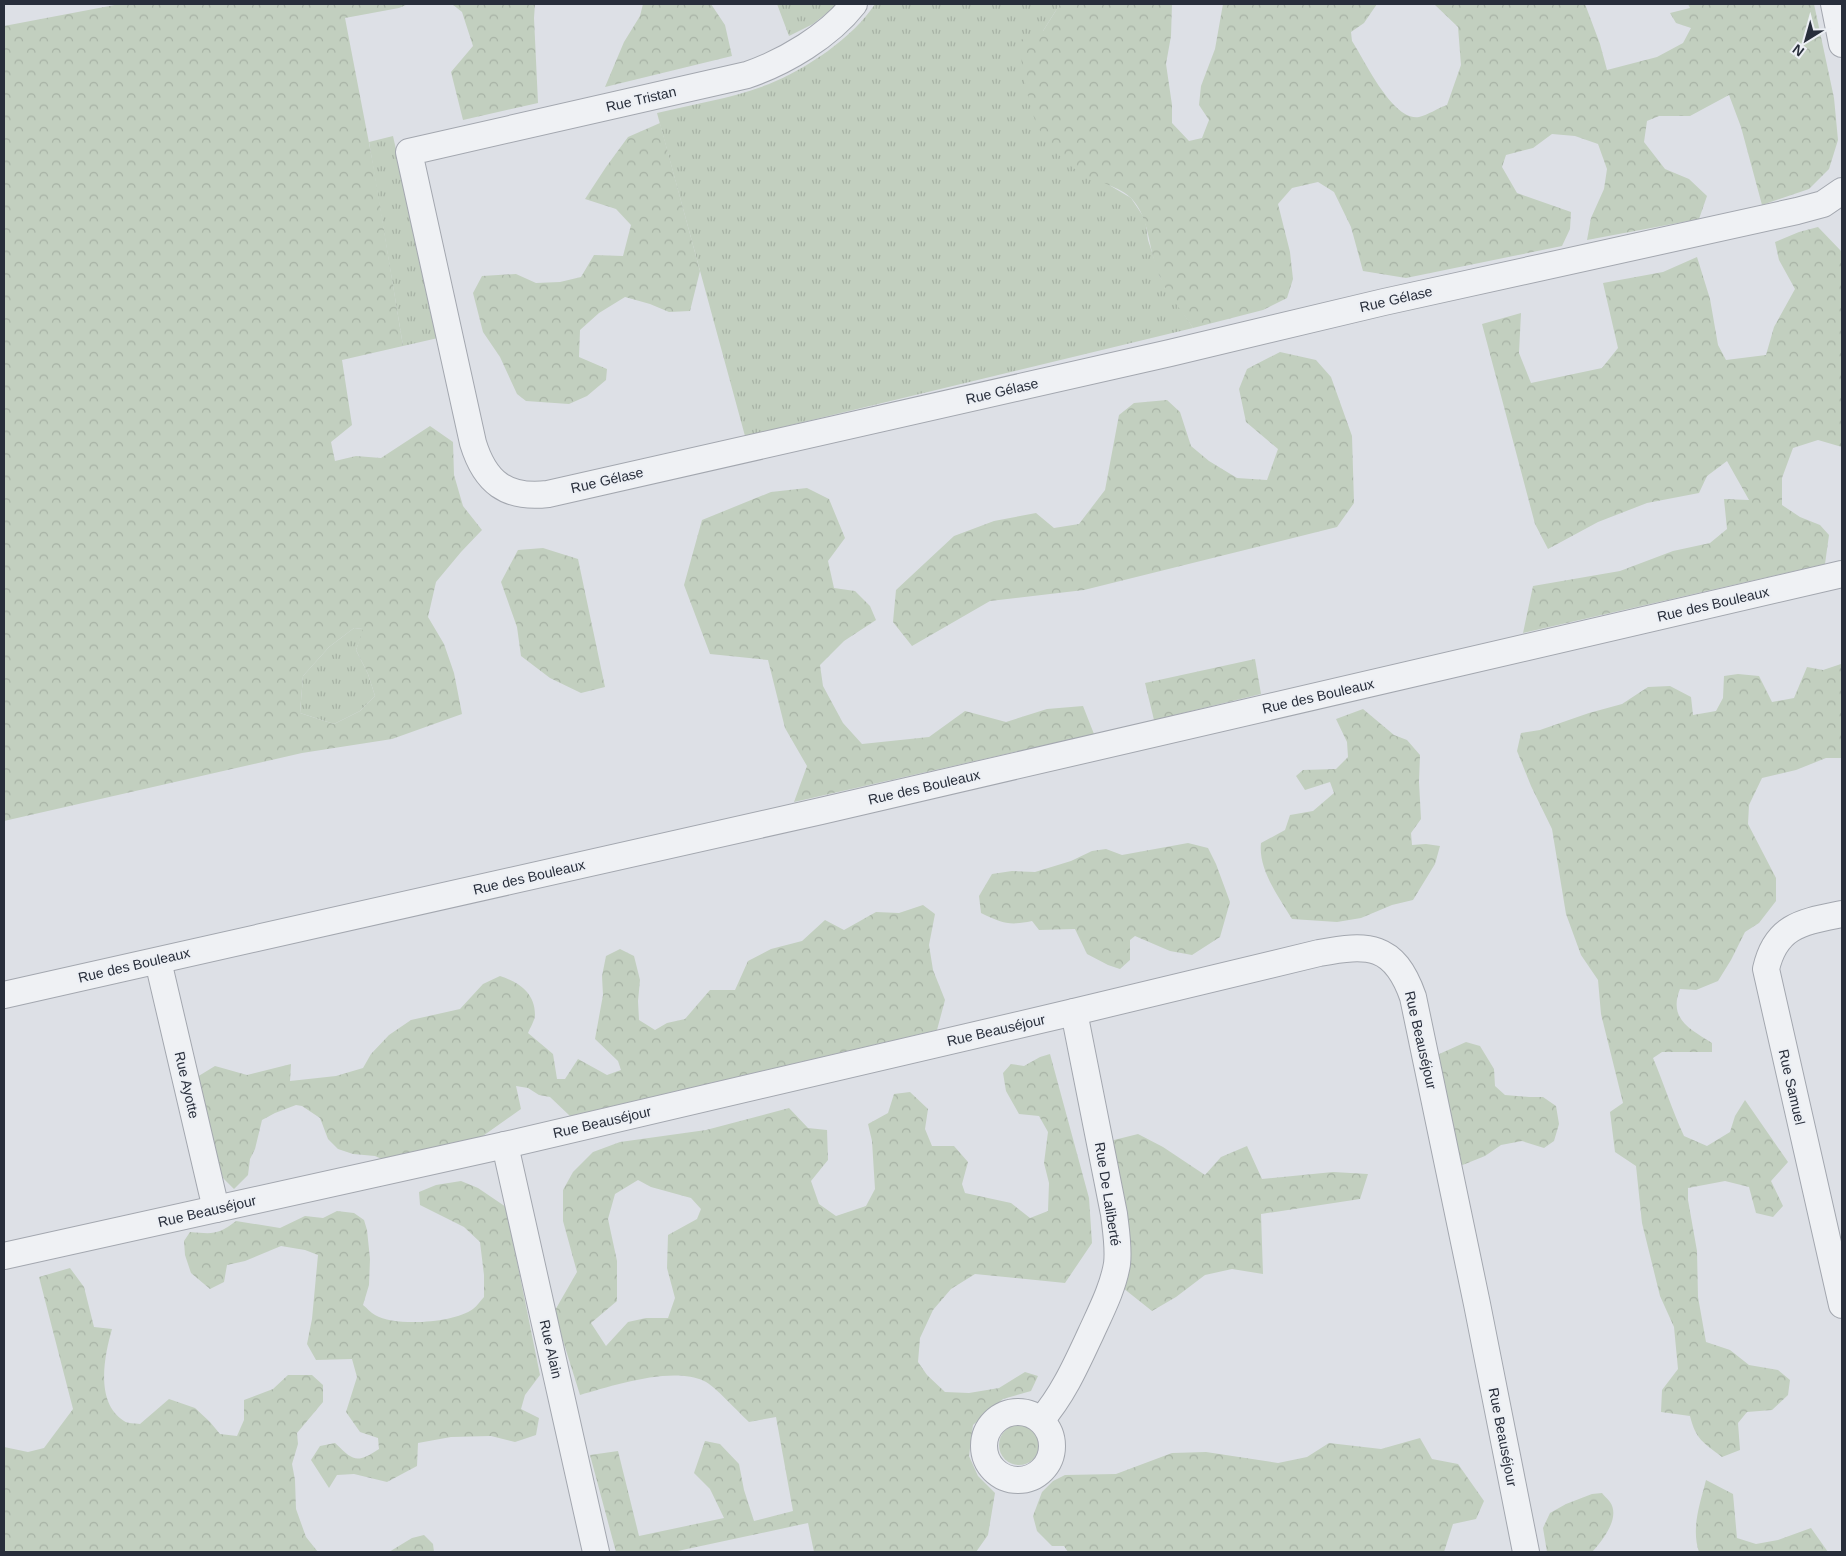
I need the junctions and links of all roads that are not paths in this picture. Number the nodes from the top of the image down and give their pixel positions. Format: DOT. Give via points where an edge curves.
graph roads {
  1 [pos="854,4"];
  2 [pos="1834,4"];
  3 [pos="1842,44"];
  4 [pos="409,152"];
  5 [pos="1842,191"];
  6 [pos="1842,574"];
  7 [pos="1842,914"];
  8 [pos="158,960"];
  9 [pos="4,995"];
  10 [pos="1074,1012"];
  11 [pos="505,1145"];
  12 [pos="216,1209"];
  13 [pos="4,1256"];
  14 [pos="1842,1305"];
  15 [pos="1041,1420"];
  16 [pos="596,1552"];
  17 [pos="1526,1552"];
  1 -- 4 [label="street, Rue Tristan" via="836,23 794,54 772,67 748,75"];
  2 -- 3 [label="street"];
  4 -- 5 [label="street, Rue Gélase" via="478,461 501,486 514,493 531,496 1797,211 1823,204"];
  6 -- 8 [label="street, Rue des Bouleaux" via="821,811"];
  7 -- 14 [label="street, Rue Samuel" via="1792,928 1770,952 1766,969"];
  8 -- 9 [label="street, Rue des Bouleaux"];
  8 -- 12 [label="street, Rue Ayotte"];
  10 -- 11 [label="street, Rue Beauséjour"];
  10 -- 15 [label="street, Rue De Laliberté" via="1114,1214 1117,1262 1114,1280 1084,1348"];
  10 -- 17 [label="street, Rue Beauséjour" via="1346,948 1378,950 1400,970 1410,986 1416,1009"];
  11 -- 12 [label="street, Rue Beauséjour"];
  11 -- 16 [label="street, Rue Alain"];
  12 -- 13 [label="street, Rue Beauséjour"];
}
